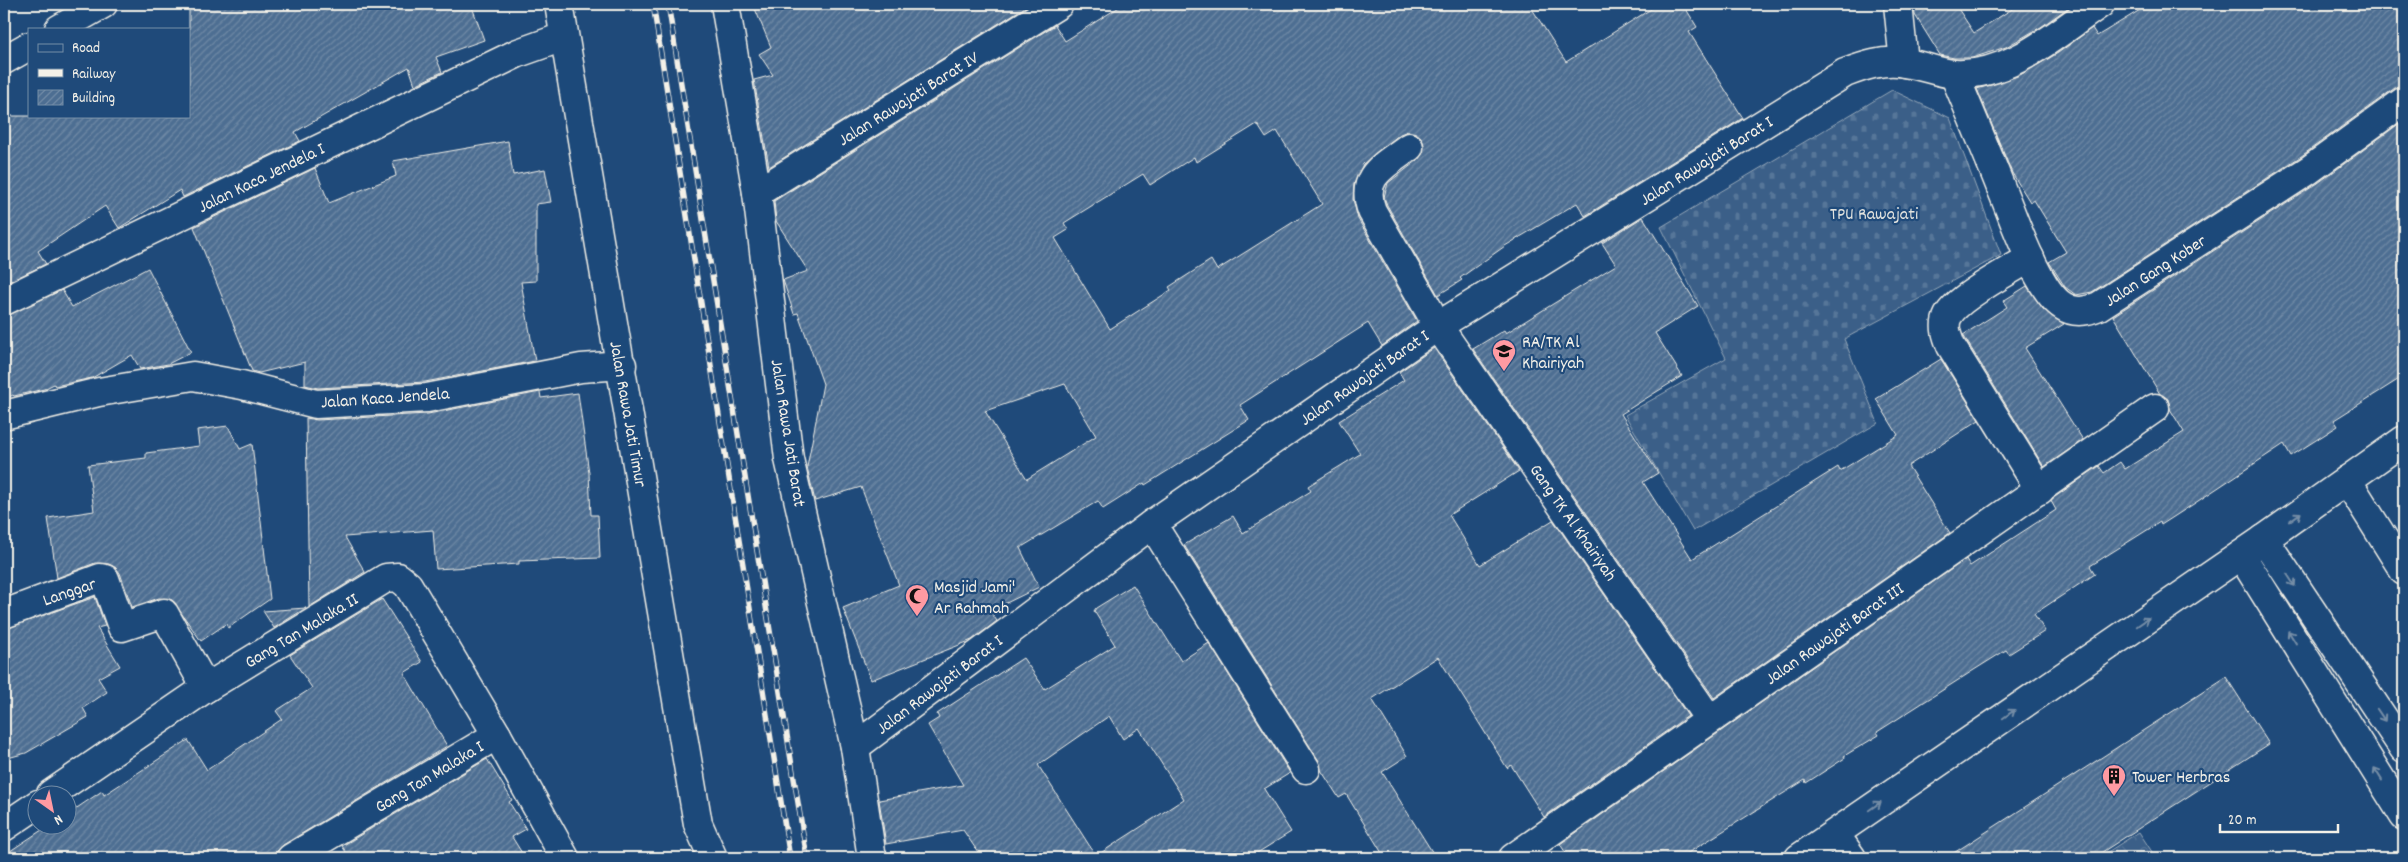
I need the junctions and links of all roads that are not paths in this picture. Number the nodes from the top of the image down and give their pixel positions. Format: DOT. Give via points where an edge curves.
graph roads {
  1 [pos="102,4"];
  2 [pos="559,4"];
  3 [pos="725,4"];
  4 [pos="1059,4"];
  5 [pos="1898,4"];
  6 [pos="2100,4"];
  7 [pos="61,28"];
  8 [pos="563,37"];
  9 [pos="28,47"];
  10 [pos="4,60"];
  11 [pos="1904,63"];
  12 [pos="1954,74"];
  13 [pos="2404,101"];
  14 [pos="1409,147"];
  15 [pos="757,193"];
  16 [pos="2030,258"];
  17 [pos="4,301"];
  18 [pos="1438,326"];
  19 [pos="622,365"];
  20 [pos="2155,408"];
  21 [pos="4,414"];
  22 [pos="2404,440"];
  23 [pos="2347,480"];
  24 [pos="2040,490"];
  25 [pos="1152,524"];
  26 [pos="2264,539"];
  27 [pos="2241,555"];
  28 [pos="2404,572"];
  29 [pos="4,614"];
  30 [pos="206,688"];
  31 [pos="1709,719"];
  32 [pos="498,735"];
  33 [pos="855,747"];
  34 [pos="2404,750"];
  35 [pos="1306,769"];
  36 [pos="66,784"];
  37 [pos="28,811"];
  38 [pos="2404,816"];
  39 [pos="698,824"];
  40 [pos="4,827"];
  41 [pos="1835,834"];
  42 [pos="291,858"];
  43 [pos="565,858"];
  44 [pos="691,858"];
  45 [pos="713,858"];
  46 [pos="872,858"];
  47 [pos="1512,858"];
  48 [pos="1799,858"];
  49 [pos="1852,858"];
  1 -- 7 [label="street"];
  2 -- 8 [label="street, Jalan Rawa Jati Timur"];
  3 -- 15 [label="street, Jalan Rawa Jati Barat"];
  4 -- 15 [label="street, Jalan Rawajati Barat IV"];
  5 -- 11 [label="street"];
  6 -- 12 [label="street, Jalan Rawajati Barat I" via="2003,66"];
  8 -- 17 [label="street, Jalan Kaca Jendela I" via="518,53"];
  8 -- 19 [label="street, Jalan Rawa Jati Timur"];
  9 -- 10 [label="street"];
  11 -- 12 [label="street, Jalan Rawajati Barat I"];
  11 -- 18 [label="street, Jalan Rawajati Barat I" via="1882,62 1845,73"];
  12 -- 16 [label="street, Jalan Gang Kober"];
  13 -- 16 [label="street, Jalan Gang Kober" via="2309,170 2099,306 2075,311 2062,306 2052,296"];
  14 -- 18 [label="street, Gang TK Al Khairiyah" via="1376,172 1370,181 1367,197 1372,212"];
  15 -- 33 [label="street, Jalan Rawa Jati Barat" via="790,459"];
  16 -- 24 [label="street" via="1960,302 1948,316 1945,330 1951,346"];
  18 -- 25 [label="street, Jalan Rawajati Barat I"];
  18 -- 31 [label="street, Gang TK Al Khairiyah"];
  19 -- 21 [label="street, Jalan Kaca Jendela" via="581,368 427,398 316,404 193,376 99,392"];
  19 -- 39 [label="street, Jalan Rawa Jati Timur"];
  20 -- 24 [label="street, Jalan Rawajati Barat III"];
  22 -- 23 [label="street"];
  26 -- 23 [label="street, one-way"];
  23 -- 28 [label="street"];
  24 -- 31 [label="street, Jalan Rawajati Barat III"];
  25 -- 33 [label="street, Jalan Rawajati Barat I"];
  25 -- 35 [label="street"];
  26 -- 27 [label="street"];
  26 -- 34 [label="street, one-way"];
  38 -- 27 [label="street, one-way"];
  41 -- 27 [label="street, one-way"];
  29 -- 30 [label="street, Langgar" via="100,578 105,579 122,627 164,613"];
  30 -- 32 [label="street, Gang Tan Malaka II" via="386,578 398,577 408,585"];
  30 -- 36 [label="street, Gang Tan Malaka II"];
  31 -- 47 [label="street, Jalan Rawajati Barat III"];
  32 -- 42 [label="street, Gang Tan Malaka I"];
  32 -- 43 [label="street, Gang Tan Malaka I"];
  33 -- 46 [label="street, Jalan Rawa Jati Barat"];
  37 -- 40 [label="street"];
  39 -- 44 [label="street, Jalan Rawa Jati Timur"];
  39 -- 45 [label="street, Jalan Rawa Jati Timur"];
  41 -- 48 [label="street"];
  41 -- 49 [label="street"];
}
